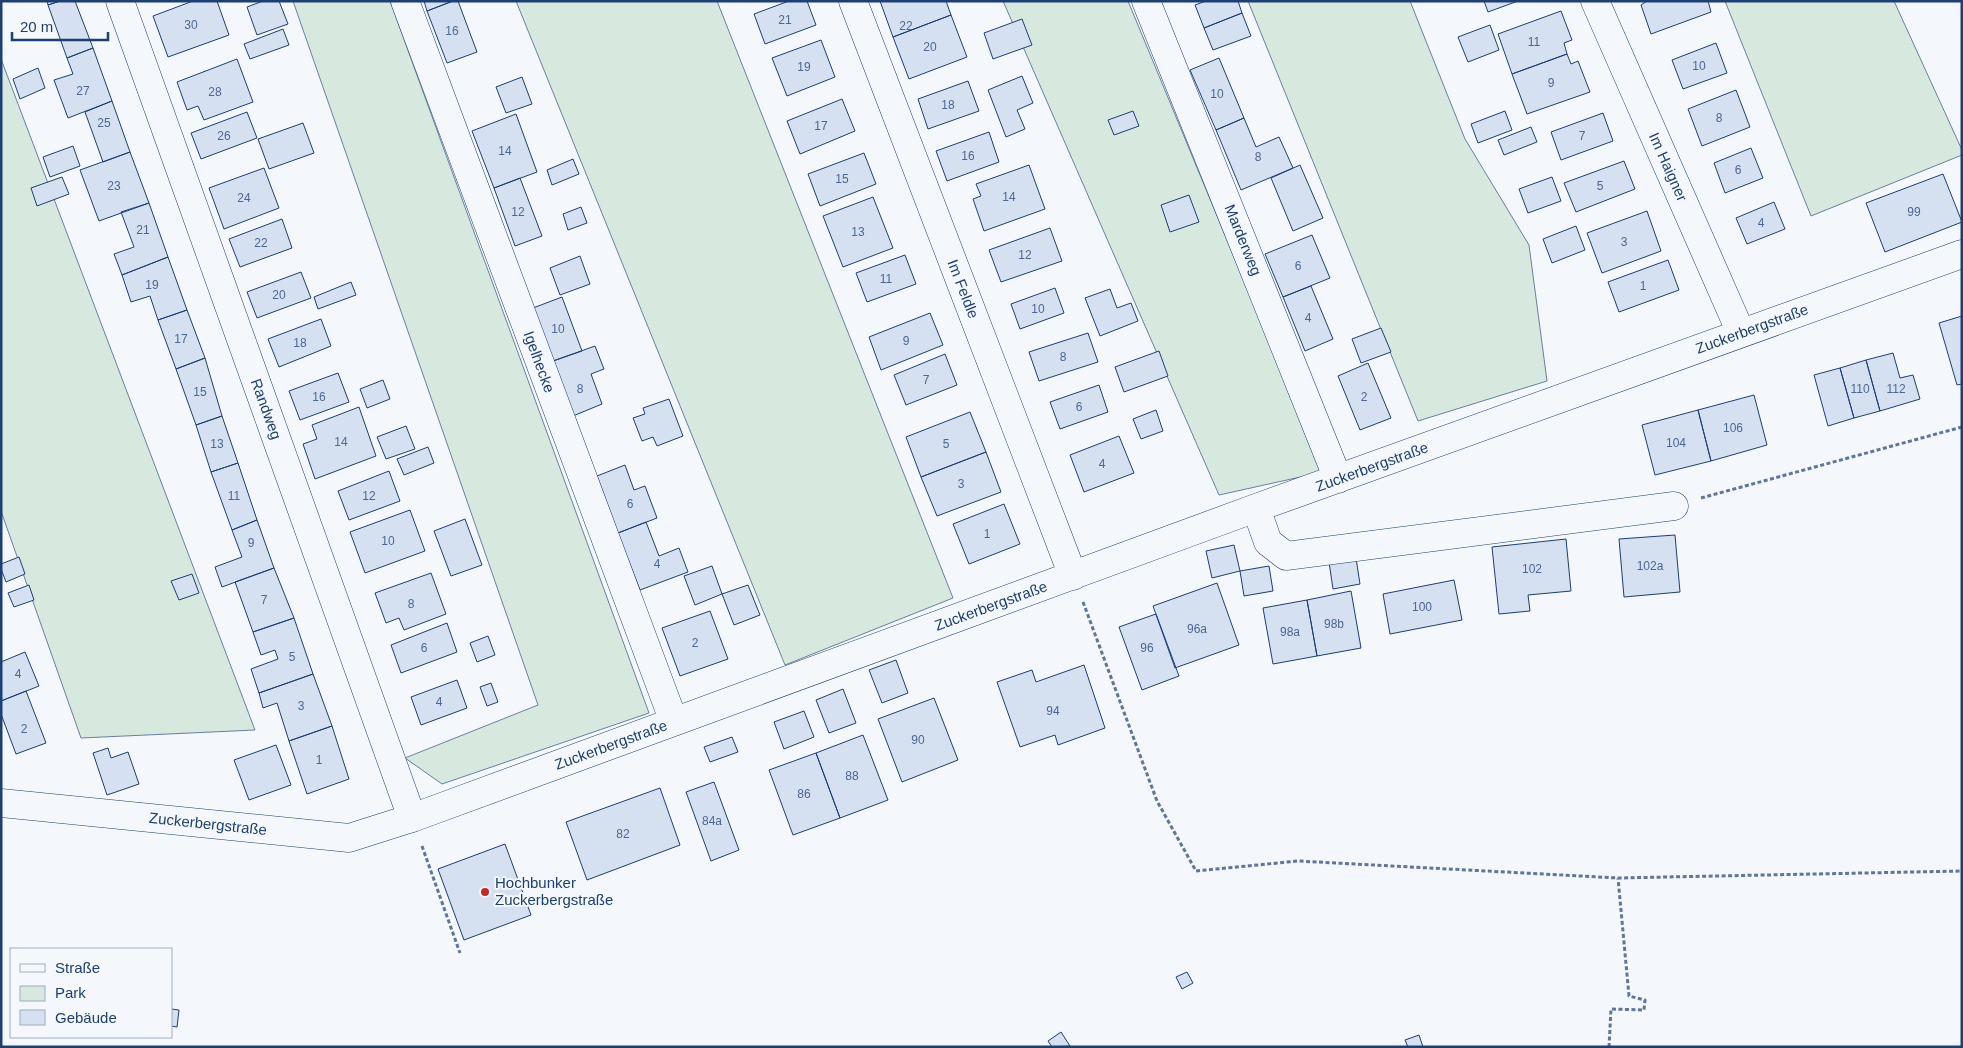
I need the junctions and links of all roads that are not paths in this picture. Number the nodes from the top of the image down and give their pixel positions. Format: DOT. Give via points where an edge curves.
graph roads {
  1 [pos="120,1"];
  2 [pos="405,1"];
  3 [pos="853,1"];
  4 [pos="1146,1"];
  5 [pos="1595,1"];
  6 [pos="1962,254"];
  7 [pos="1741,333"];
  8 [pos="1338,479"];
  9 [pos="1674,506"];
  10 [pos="1256,508"];
  11 [pos="1073,576"];
  12 [pos="674,722"];
  13 [pos="1,803"];
  14 [pos="412,818"];
  1 -- 14 [label="street, Randweg"];
  2 -- 12 [label="street, Igelhecke"];
  3 -- 11 [label="street, Im Feldle"];
  4 -- 8 [label="street, Marderweg"];
  5 -- 7 [label="street, Im Haigner"];
  6 -- 7 [label="street, Zuckerbergstraße"];
  7 -- 8 [label="street, Zuckerbergstraße"];
  8 -- 10 [label="street, Zuckerbergstraße"];
  9 -- 10 [label="street" via="1286,556 1268,542"];
  10 -- 11 [label="street, Zuckerbergstraße"];
  11 -- 12 [label="street, Zuckerbergstraße"];
  12 -- 14 [label="street, Zuckerbergstraße"];
  13 -- 14 [label="street, Zuckerbergstraße" via="349,838"];
}
